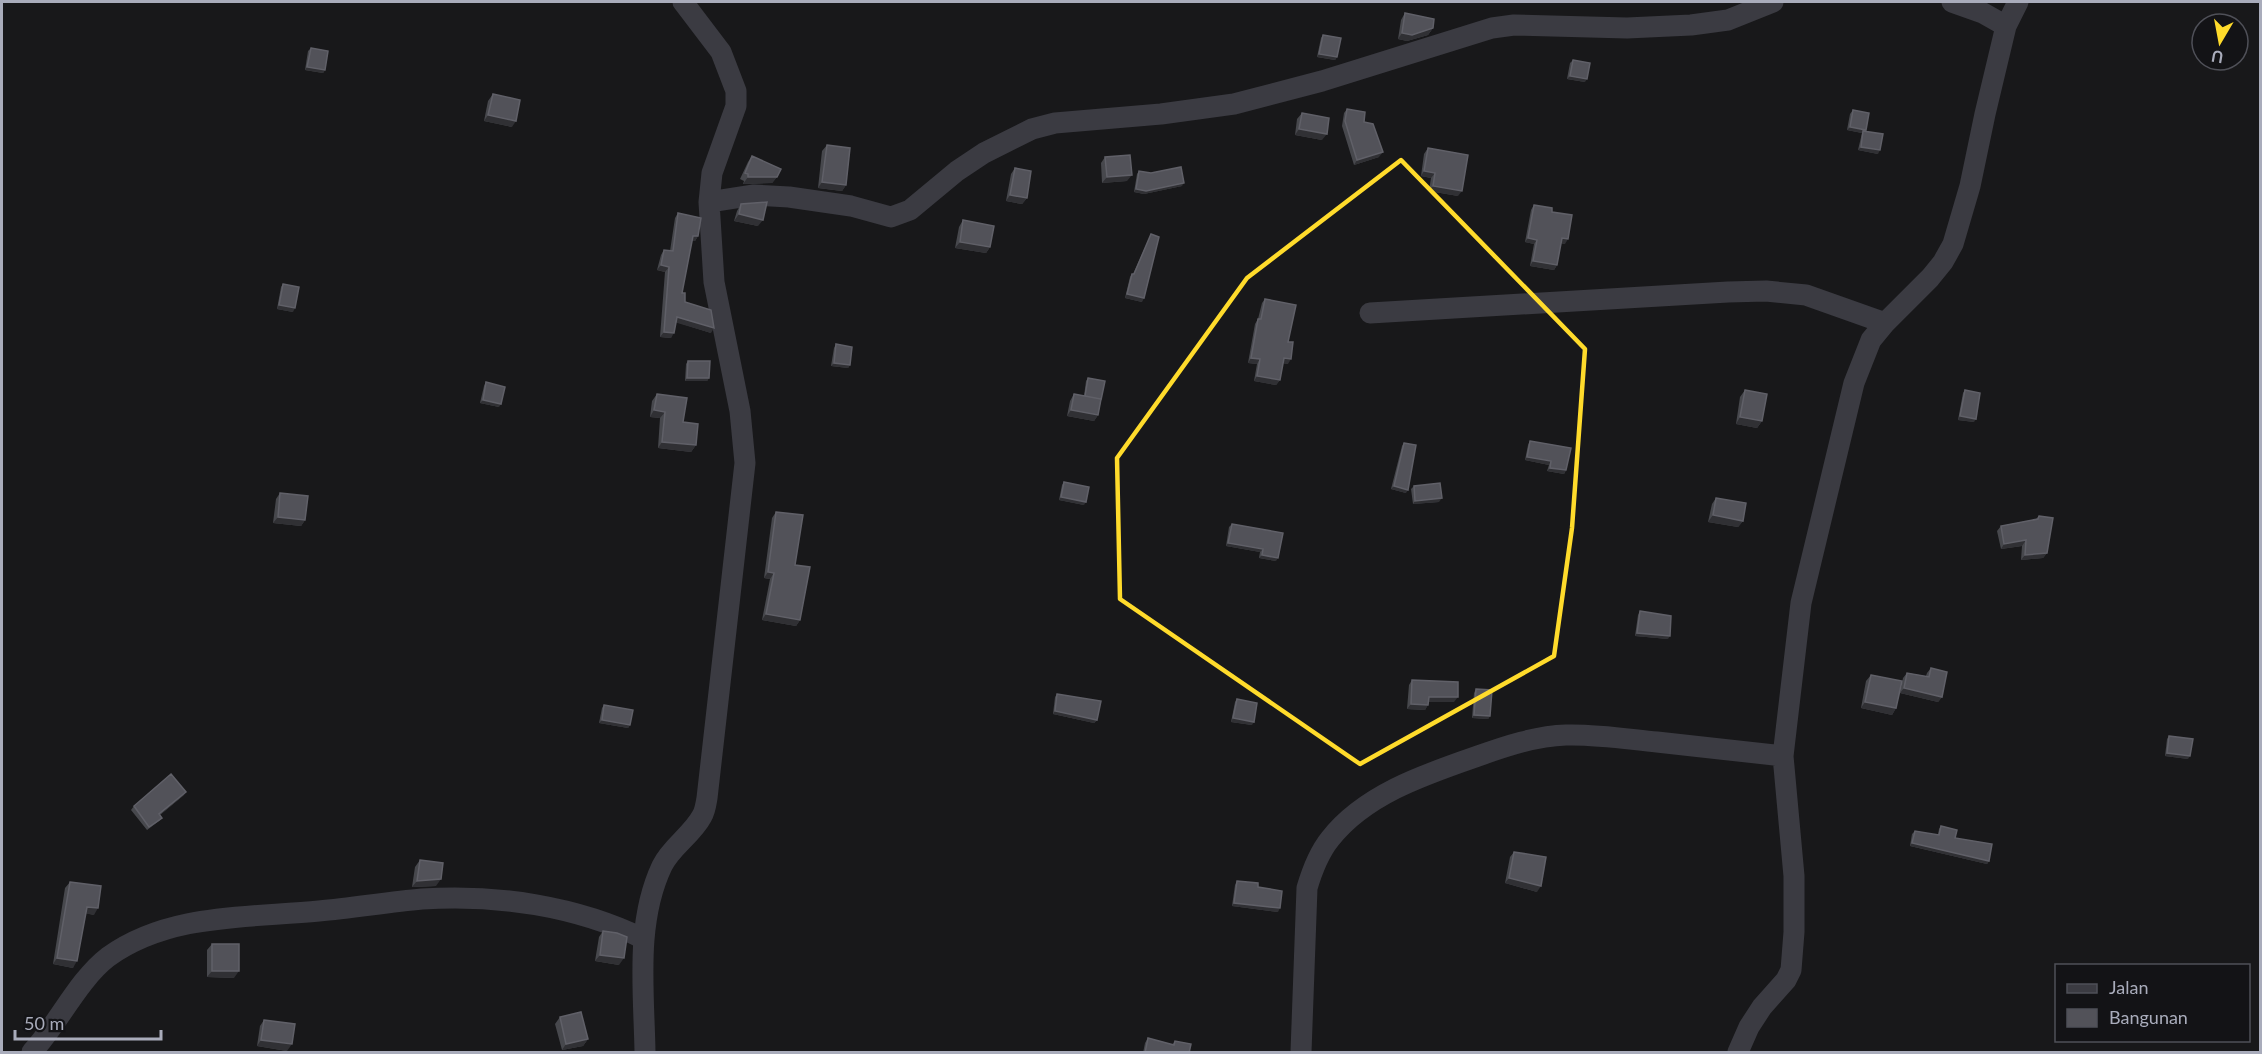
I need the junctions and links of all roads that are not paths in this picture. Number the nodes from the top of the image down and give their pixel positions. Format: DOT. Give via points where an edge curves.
graph roads {
  1 [pos="683,2"];
  2 [pos="1773,2"];
  3 [pos="1952,2"];
  4 [pos="2018,2"];
  5 [pos="2006,26"];
  6 [pos="709,202"];
  7 [pos="1370,313"];
  8 [pos="1884,323"];
  9 [pos="1783,756"];
  10 [pos="644,939"];
  11 [pos="32,1053"];
  12 [pos="645,1053"];
  13 [pos="1301,1053"];
  14 [pos="1738,1053"];
  1 -- 6 [label="street" via="721,52 736,91 736,106 712,173"];
  2 -- 6 [label="street" via="1728,20 1691,25 1492,28 1234,104 1055,123 1016,135 984,153 910,210 891,217 851,206 789,197 754,195"];
  3 -- 5 [label="street"];
  4 -- 5 [label="street"];
  5 -- 8 [label="street" via="1953,244 1930,278"];
  6 -- 10 [label="street" via="714,282 743,428 744,482 707,798 703,815 668,855 659,872"];
  7 -- 8 [label="street" via="1766,291 1806,295"];
  8 -- 9 [label="street" via="1871,340 1854,383 1815,536 1800,603"];
  9 -- 13 [label="street" via="1605,737 1548,736 1502,748 1396,788 1347,821 1329,839 1314,865 1305,913"];
  9 -- 14 [label="street" via="1794,876 1791,970 1749,1027"];
  10 -- 11 [label="street" via="591,918 524,904 467,899 422,899 198,921 159,932 108,958"];
  10 -- 12 [label="street"];
}
